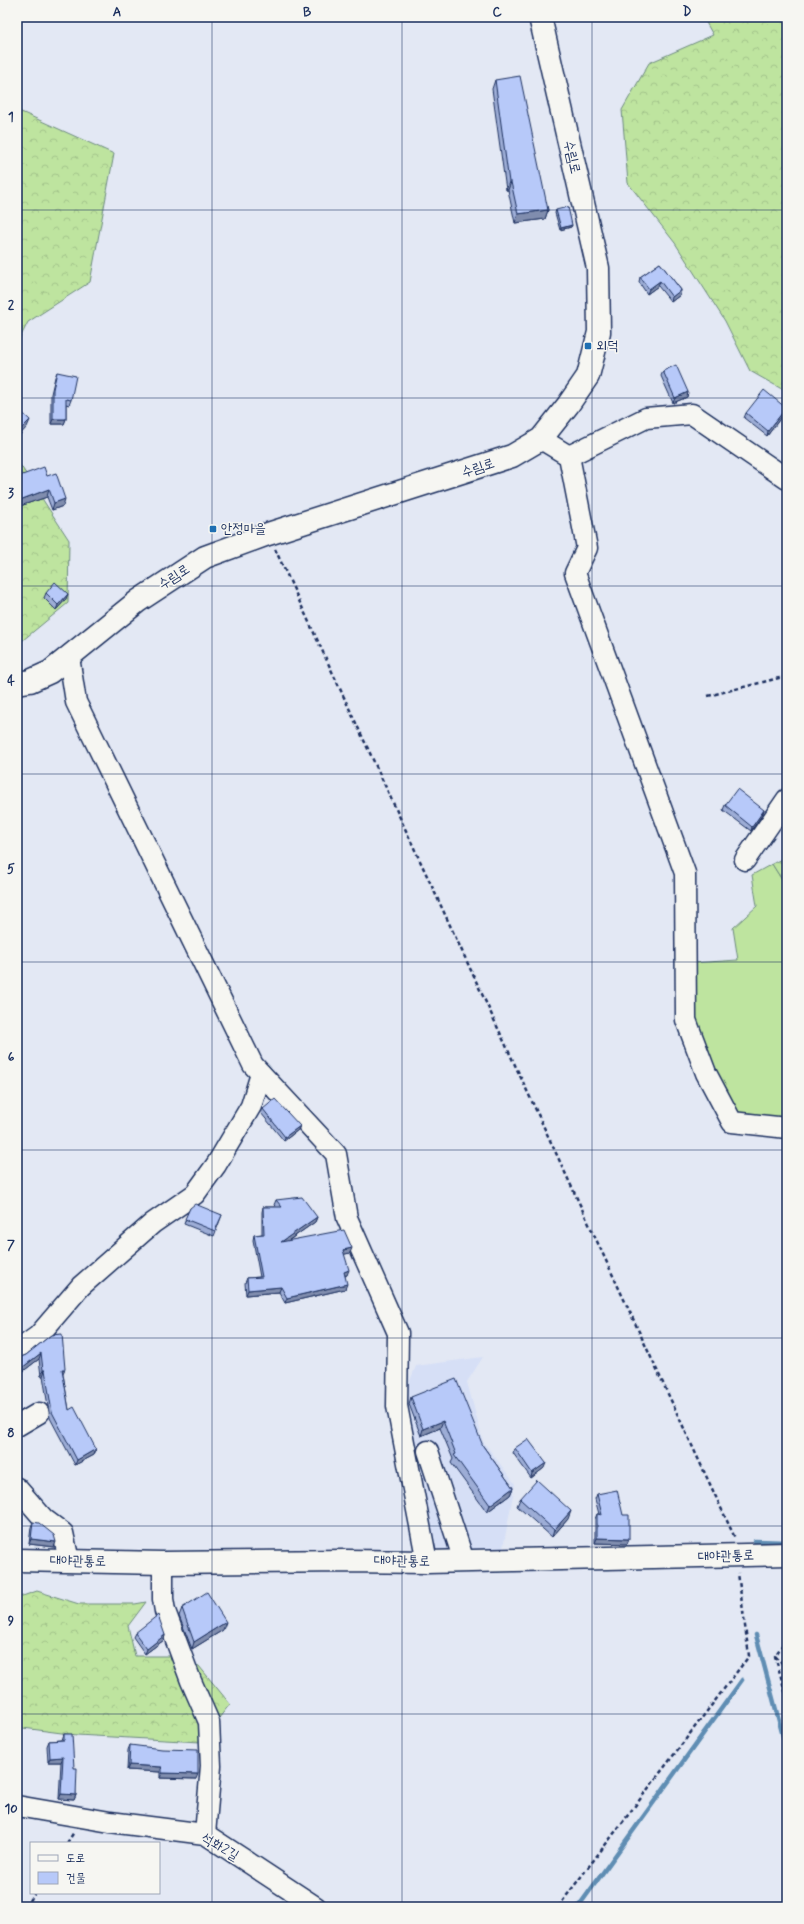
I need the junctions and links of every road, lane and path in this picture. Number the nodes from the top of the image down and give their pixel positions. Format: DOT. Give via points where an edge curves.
graph roads {
  1 [pos="540,17"];
  2 [pos="541,439"];
  3 [pos="569,456"];
  4 [pos="787,479"];
  5 [pos="268,534"];
  6 [pos="69,657"];
  7 [pos="787,676"];
  8 [pos="17,683"];
  9 [pos="708,696"];
  10 [pos="787,799"];
  11 [pos="745,860"];
  12 [pos="261,1074"];
  13 [pos="787,1128"];
  14 [pos="17,1350"];
  15 [pos="40,1412"];
  16 [pos="17,1426"];
  17 [pos="428,1451"];
  18 [pos="17,1488"];
  19 [pos="787,1554"];
  20 [pos="739,1556"];
  21 [pos="17,1560"];
  22 [pos="69,1561"];
  23 [pos="464,1561"];
  24 [pos="427,1562"];
  25 [pos="163,1563"];
  26 [pos="787,1638"];
  27 [pos="774,1656"];
  28 [pos="787,1668"];
  29 [pos="787,1698"];
  30 [pos="17,1806"];
  31 [pos="205,1834"];
  32 [pos="34,1894"];
  33 [pos="26,1907"];
  34 [pos="316,1907"];
  35 [pos="558,1907"];
  1 -- 2 [label="main road, 수림로" via="598,268 600,332 588,376"];
  2 -- 3 [label="street"];
  2 -- 5 [label="main road, 수림로" via="494,463"];
  3 -- 4 [label="street" via="646,418 692,414"];
  3 -- 13 [label="street" via="587,548 575,573 685,873 686,1020 706,1073 732,1122"];
  5 -- 6 [label="main road, 수림로" via="205,557 138,601"];
  5 -- 20 [label="path"];
  6 -- 8 [label="main road, 수림로" via="50,672 30,681"];
  6 -- 12 [label="street" via="76,702 253,1065"];
  7 -- 9 [label="path"];
  10 -- 11 [label="street"];
  12 -- 14 [label="street" via="251,1106 216,1165 195,1194 153,1223 80,1286 38,1336"];
  12 -- 24 [label="street" via="336,1154 347,1218 398,1333 397,1406"];
  15 -- 16 [label="street"];
  17 -- 23 [label="street"];
  18 -- 22 [label="street" via="44,1519 63,1533"];
  19 -- 20 [label="main road, 대야관통로"];
  20 -- 23 [label="main road, 대야관통로"];
  20 -- 35 [label="path" via="748,1656"];
  21 -- 22 [label="main road, 대야관통로"];
  22 -- 25 [label="main road, 대야관통로"];
  23 -- 24 [label="main road, 대야관통로"];
  24 -- 25 [label="main road, 대야관통로" via="346,1560"];
  25 -- 31 [label="street" via="165,1611 209,1722 211,1766"];
  26 -- 27 [label="path"];
  27 -- 28 [label="path"];
  27 -- 29 [label="path"];
  30 -- 31 [label="street, 석화2길" via="110,1822"];
  31 -- 34 [label="street, 석화2길"];
  32 -- 33 [label="path"];
}
